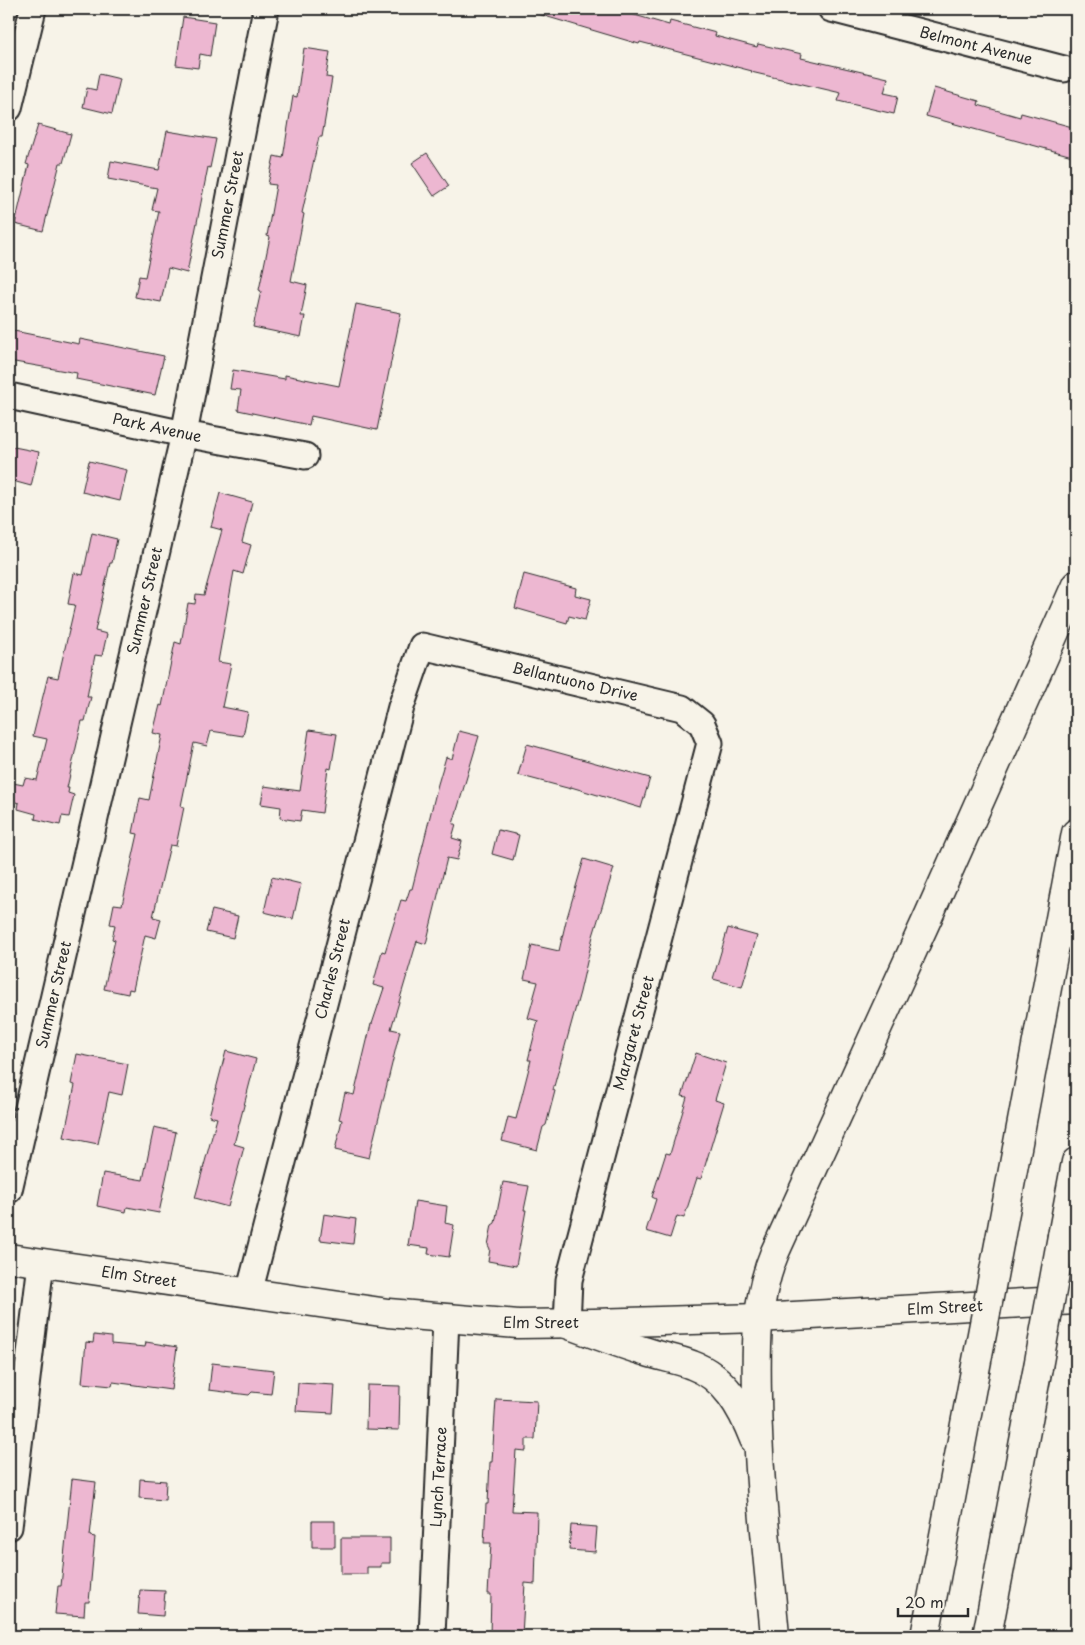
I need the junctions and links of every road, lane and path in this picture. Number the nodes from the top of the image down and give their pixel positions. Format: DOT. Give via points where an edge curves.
graph roads {
  1 [pos="33,9"];
  2 [pos="266,9"];
  3 [pos="831,9"];
  4 [pos="1064,69"];
  5 [pos="9,108"];
  6 [pos="9,396"];
  7 [pos="184,434"];
  8 [pos="305,456"];
  9 [pos="1076,585"];
  10 [pos="422,646"];
  11 [pos="710,743"];
  12 [pos="1076,834"];
  13 [pos="1076,1162"];
  14 [pos="9,1190"];
  15 [pos="9,1258"];
  16 [pos="41,1263"];
  17 [pos="249,1293"];
  18 [pos="1076,1300"];
  19 [pos="758,1318"];
  20 [pos="446,1319"];
  21 [pos="567,1324"];
  22 [pos="758,1452"];
  23 [pos="9,1527"];
  24 [pos="432,1636"];
  25 [pos="775,1636"];
  26 [pos="926,1636"];
  27 [pos="987,1636"];
  1 -- 5 [label="street"];
  2 -- 7 [label="street, Summer Street"];
  3 -- 4 [label="street, Belmont Avenue"];
  6 -- 7 [label="street, Park Avenue"];
  7 -- 8 [label="street, Park Avenue"];
  7 -- 14 [label="street, Summer Street"];
  9 -- 19 [label="main road" via="775,1252 762,1288"];
  10 -- 11 [label="street, Bellantuono Drive" via="682,708 702,724"];
  10 -- 17 [label="street, Charles Street" via="401,707"];
  11 -- 21 [label="street, Margaret Street" via="569,1280"];
  12 -- 26 [label="main road, bridge"];
  13 -- 27 [label="main road, bridge"];
  15 -- 16 [label="main road, Elm Street"];
  16 -- 17 [label="main road, Elm Street"];
  16 -- 23 [label="street"];
  17 -- 20 [label="main road, Elm Street"];
  18 -- 19 [label="main road, Elm Street"];
  19 -- 21 [label="main road, Elm Street"];
  19 -- 22 [label="main road"];
  20 -- 21 [label="main road, Elm Street"];
  20 -- 24 [label="street, Lynch Terrace"];
  21 -- 22 [label="main road" via="638,1350 690,1364 710,1374 737,1404"];
  22 -- 25 [label="main road"];
}
